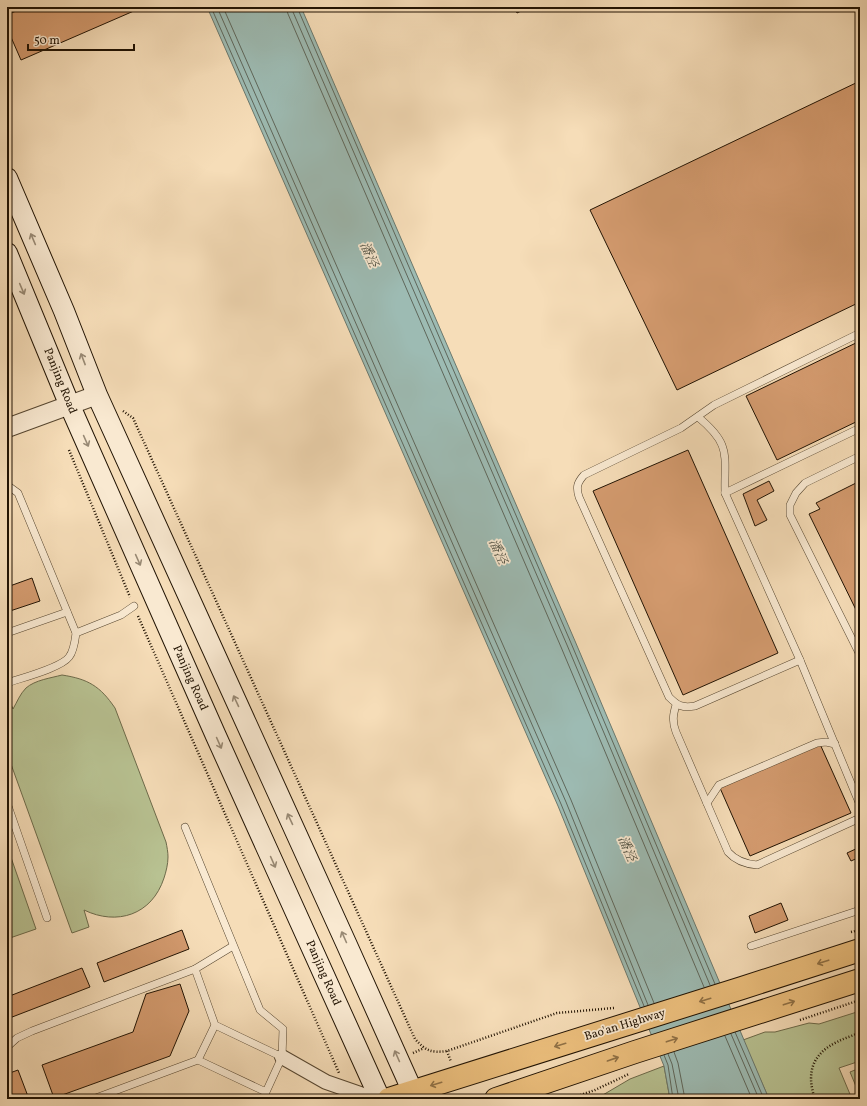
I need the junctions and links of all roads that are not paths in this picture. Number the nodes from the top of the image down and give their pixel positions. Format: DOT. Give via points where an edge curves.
graph roads {
  1 [pos="7,178"];
  2 [pos="7,253"];
  3 [pos="860,333"];
  4 [pos="97,396"];
  5 [pos="70,406"];
  6 [pos="698,417"];
  7 [pos="7,428"];
  8 [pos="860,428"];
  9 [pos="860,456"];
  10 [pos="7,485"];
  11 [pos="725,493"];
  12 [pos="134,606"];
  13 [pos="67,612"];
  14 [pos="7,633"];
  15 [pos="76,633"];
  16 [pos="860,655"];
  17 [pos="800,660"];
  18 [pos="7,683"];
  19 [pos="676,704"];
  20 [pos="835,744"];
  21 [pos="7,803"];
  22 [pos="707,803"];
  23 [pos="860,805"];
  24 [pos="860,818"];
  25 [pos="185,827"];
  26 [pos="860,910"];
  27 [pos="46,918"];
  28 [pos="233,946"];
  29 [pos="751,946"];
  30 [pos="860,950"];
  31 [pos="195,969"];
  32 [pos="860,980"];
  33 [pos="215,1025"];
  34 [pos="7,1047"];
  35 [pos="282,1057"];
  36 [pos="198,1060"];
  37 [pos="414,1095"];
  38 [pos="92,1099"];
  39 [pos="375,1099"];
  40 [pos="380,1099"];
  41 [pos="389,1099"];
  42 [pos="496,1099"];
  4 -- 1 [label="main road, one-way"];
  2 -- 5 [label="main road, Panjing Road, one-way"];
  3 -- 6 [label="lane" via="714,405"];
  4 -- 5 [label="street"];
  37 -- 4 [label="main road, one-way"];
  5 -- 7 [label="street"];
  5 -- 40 [label="main road, Panjing Road, one-way"];
  6 -- 11 [label="lane" via="712,429 725,451"];
  6 -- 19 [label="lane" via="681,428 584,475 576,489 669,698"];
  8 -- 11 [label="lane"];
  9 -- 16 [label="lane" via="805,483 790,505 790,515"];
  10 -- 13 [label="lane" via="18,493"];
  11 -- 17 [label="lane"];
  12 -- 15 [label="lane" via="121,615"];
  13 -- 14 [label="lane"];
  13 -- 15 [label="lane"];
  15 -- 18 [label="lane" via="69,658 60,664"];
  17 -- 19 [label="lane" via="695,706 685,708"];
  17 -- 20 [label="lane"];
  19 -- 22 [label="lane" via="673,723"];
  20 -- 22 [label="lane" via="817,743 719,785"];
  20 -- 23 [label="lane"];
  21 -- 27 [label="lane"];
  22 -- 24 [label="lane" via="728,852 745,864 757,865"];
  25 -- 28 [label="lane"];
  26 -- 29 [label="lane"];
  28 -- 31 [label="lane"];
  28 -- 35 [label="lane" via="260,1010 284,1029"];
  30 -- 37 [label="main road, Bao'an Highway, one-way"];
  31 -- 33 [label="lane"];
  31 -- 34 [label="lane" via="32,1031"];
  42 -- 32 [label="main road, one-way"];
  33 -- 35 [label="lane"];
  33 -- 36 [label="lane"];
  35 -- 36 [label="lane" via="266,1092"];
  35 -- 39 [label="street" via="326,1082"];
  36 -- 38 [label="lane"];
  37 -- 41 [label="main road, Bao'an Highway"];
}
